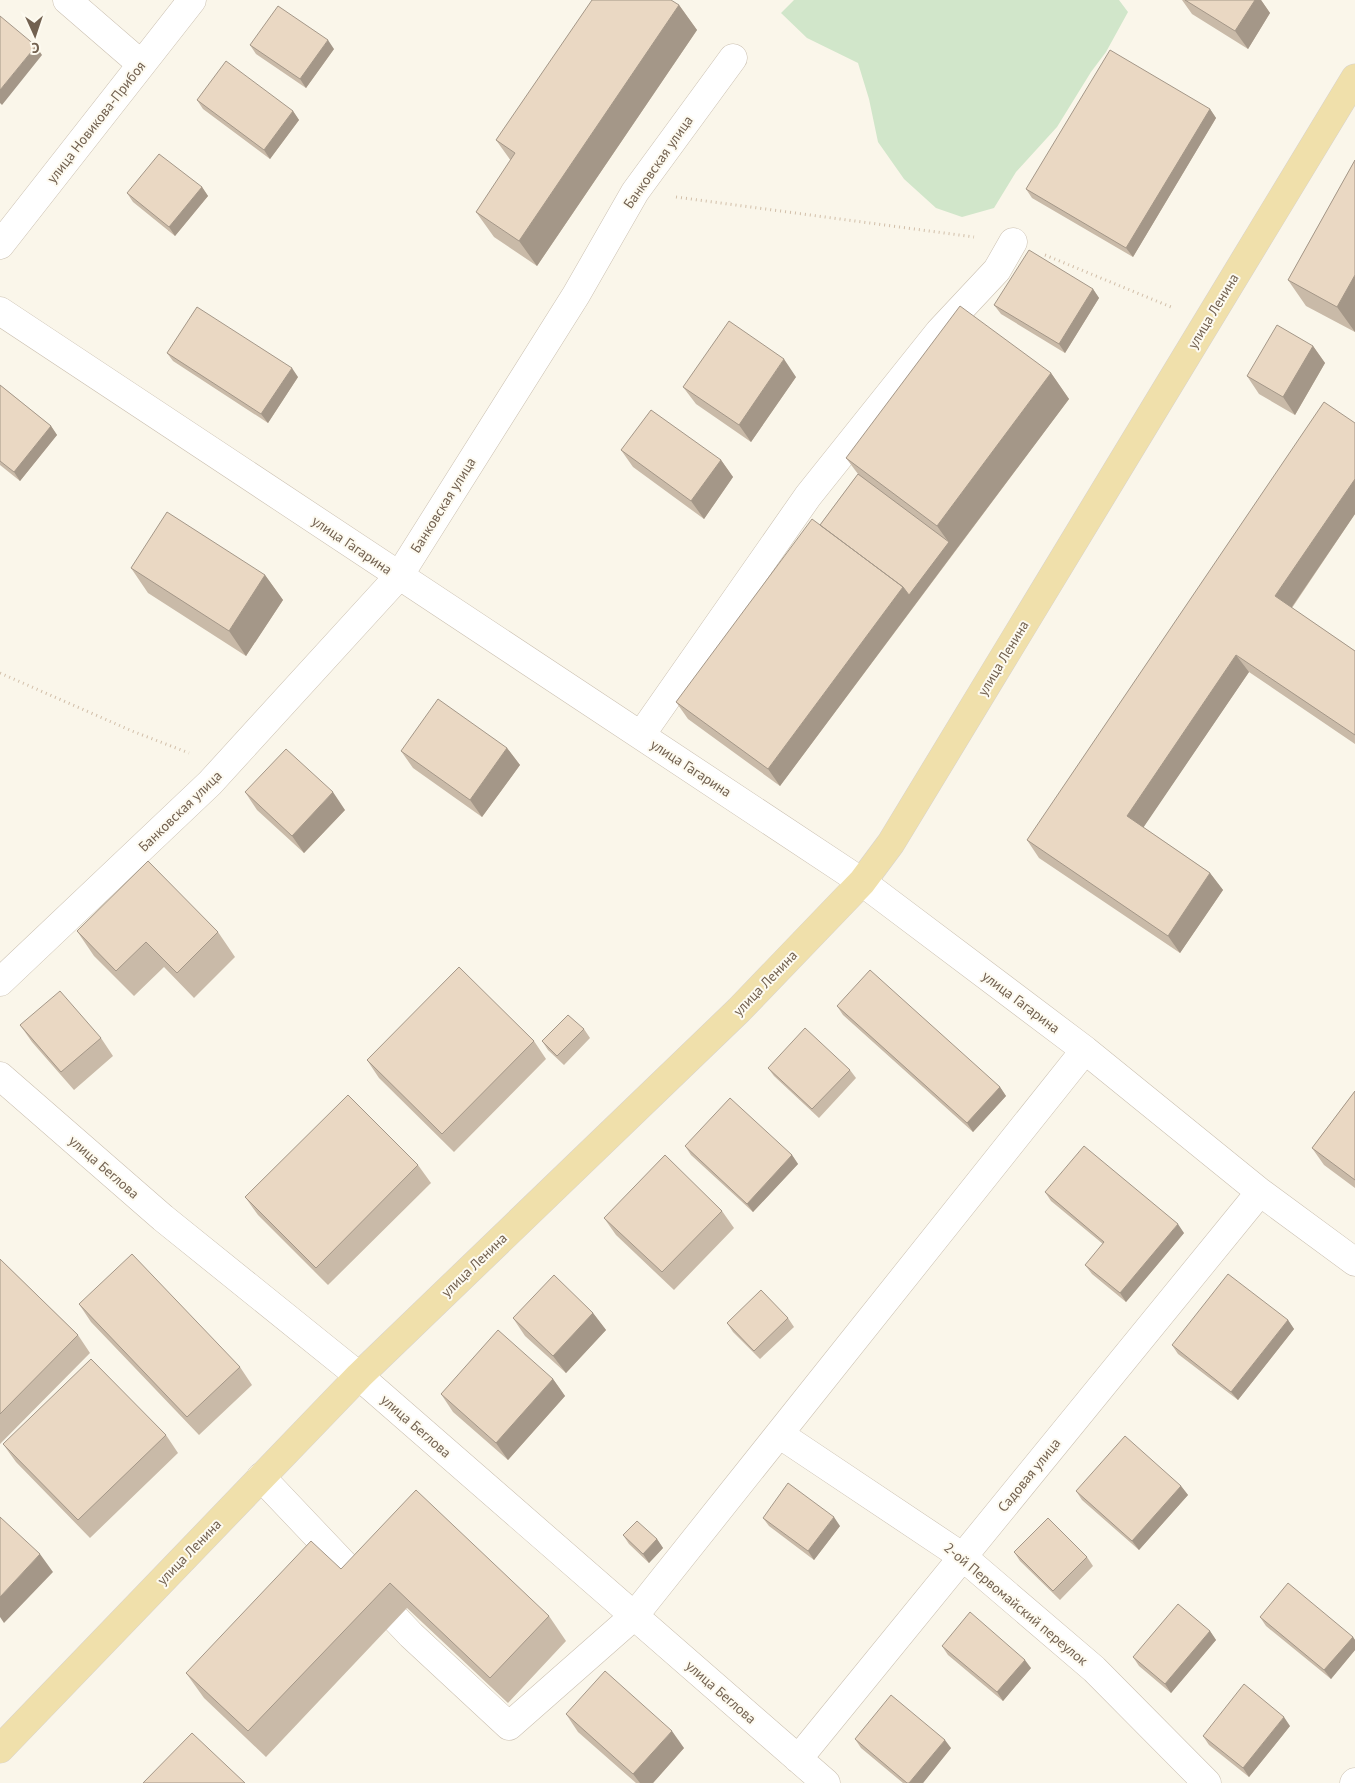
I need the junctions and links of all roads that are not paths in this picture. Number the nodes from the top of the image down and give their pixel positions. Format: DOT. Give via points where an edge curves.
graph roads {
  1 [pos="67,0"];
  2 [pos="192,0"];
  3 [pos="733,58"];
  4 [pos="141,64"];
  5 [pos="1355,78"];
  6 [pos="1013,242"];
  7 [pos="0,245"];
  8 [pos="0,311"];
  9 [pos="399,576"];
  10 [pos="641,735"];
  11 [pos="862,882"];
  12 [pos="0,982"];
  13 [pos="1085,1050"];
  14 [pos="0,1076"];
  15 [pos="1260,1192"];
  16 [pos="1355,1262"];
  17 [pos="359,1376"];
  18 [pos="779,1434"];
  19 [pos="261,1477"];
  20 [pos="963,1557"];
  21 [pos="634,1616"];
  22 [pos="0,1750"];
  23 [pos="798,1759"];
  24 [pos="826,1783"];
  25 [pos="1207,1783"];
  1 -- 4 [label="street"];
  2 -- 4 [label="street, улица Новикова-Прибоя"];
  3 -- 9 [label="street, Банковская улица" via="635,192 576,294"];
  4 -- 7 [label="street, улица Новикова-Прибоя"];
  5 -- 11 [label="main road, улица Ленина" via="891,843"];
  6 -- 10 [label="street" via="997,270 939,332 808,496"];
  8 -- 9 [label="street, улица Гагарина"];
  9 -- 10 [label="street, улица Гагарина"];
  9 -- 12 [label="street, Банковская улица" via="210,783"];
  10 -- 11 [label="street, улица Гагарина"];
  11 -- 13 [label="street, улица Гагарина"];
  11 -- 17 [label="main road, улица Ленина" via="739,1010"];
  13 -- 15 [label="street, улица Гагарина"];
  13 -- 18 [label="street"];
  14 -- 17 [label="street, улица Беглова" via="163,1218"];
  15 -- 16 [label="street, улица Гагарина"];
  15 -- 20 [label="street, Садовая улица"];
  17 -- 19 [label="main road, улица Ленина"];
  17 -- 21 [label="street, улица Беглова"];
  18 -- 20 [label="street, 2-ой Первомайский переулок"];
  18 -- 21 [label="street"];
  19 -- 21 [label="street" via="411,1635 509,1726"];
  19 -- 22 [label="main road, улица Ленина"];
  20 -- 23 [label="street, Садовая улица"];
  20 -- 25 [label="street, 2-ой Первомайский переулок" via="1094,1669"];
  21 -- 23 [label="street, улица Беглова"];
  23 -- 24 [label="street, улица Беглова"];
}
